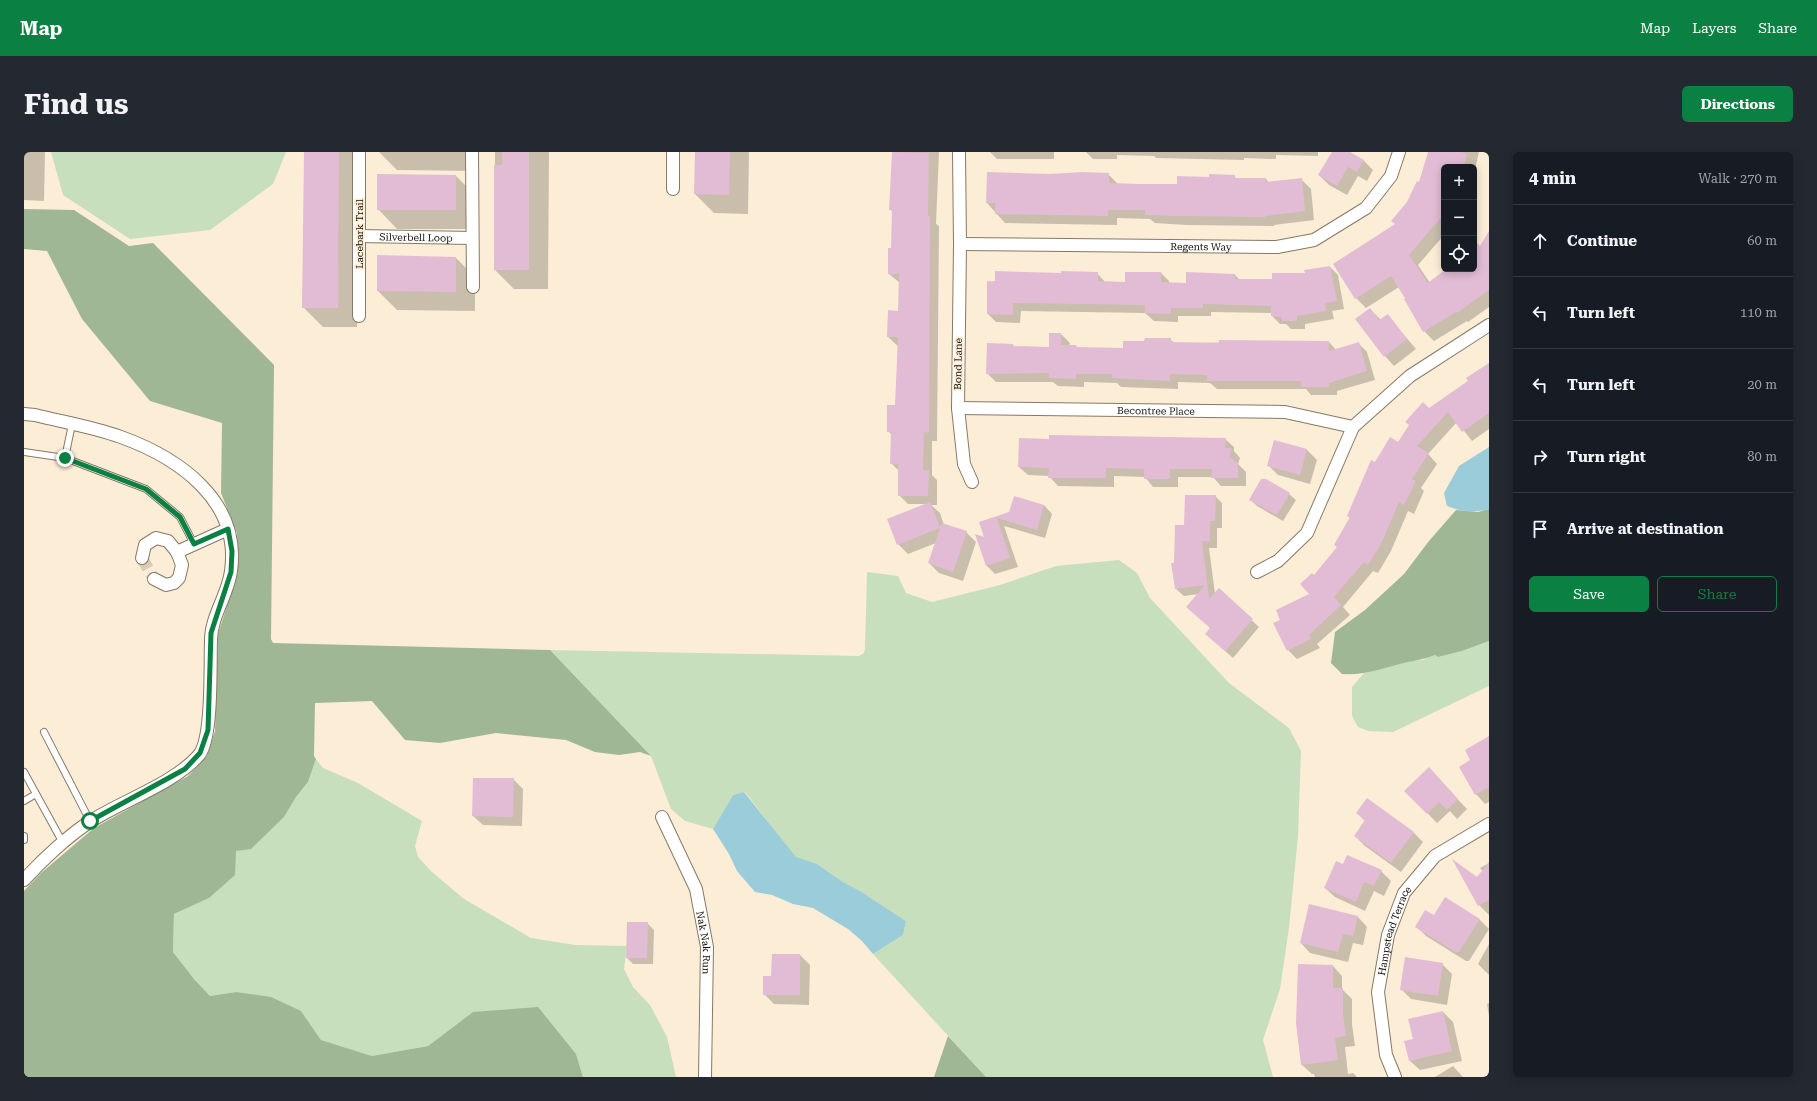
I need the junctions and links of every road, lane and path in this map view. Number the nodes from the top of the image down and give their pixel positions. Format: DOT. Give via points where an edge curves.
graph roads {
  1 [pos="359,152"];
  2 [pos="472,152"];
  3 [pos="673,152"];
  4 [pos="959,152"];
  5 [pos="1400,152"];
  6 [pos="673,189"];
  7 [pos="359,236"];
  8 [pos="472,238"];
  9 [pos="960,244"];
  10 [pos="473,287"];
  11 [pos="359,316"];
  12 [pos="1489,326"];
  13 [pos="958,408"];
  14 [pos="24,414"];
  15 [pos="72,424"];
  16 [pos="1353,427"];
  17 [pos="24,452"];
  18 [pos="65,458"];
  19 [pos="972,482"];
  20 [pos="228,529"];
  21 [pos="194,544"];
  22 [pos="177,552"];
  23 [pos="142,558"];
  24 [pos="1257,572"];
  25 [pos="154,579"];
  26 [pos="44,732"];
  27 [pos="24,772"];
  28 [pos="36,794"];
  29 [pos="24,801"];
  30 [pos="662,817"];
  31 [pos="90,821"];
  32 [pos="1489,824"];
  33 [pos="24,836"];
  34 [pos="24,840"];
  35 [pos="63,843"];
  36 [pos="24,880"];
  37 [pos="705,1077"];
  38 [pos="1395,1077"];
  1 -- 7 [label="street, Lacebark Trail"];
  2 -- 8 [label="street"];
  3 -- 6 [label="street"];
  4 -- 9 [label="street"];
  5 -- 9 [label="street, Regents Way" via="1391,176 1366,208 1314,240 1277,247"];
  7 -- 8 [label="street, Silverbell Loop"];
  7 -- 11 [label="street, Lacebark Trail"];
  8 -- 10 [label="street"];
  9 -- 13 [label="street, Bond Lane"];
  12 -- 16 [label="street" via="1410,376"];
  13 -- 16 [label="street, Becontree Place" via="1285,412"];
  13 -- 19 [label="street, Bond Lane" via="964,464"];
  14 -- 15 [label="street"];
  15 -- 18 [label="lane"];
  15 -- 20 [label="street" via="120,437 156,452 186,471 213,498"];
  16 -- 24 [label="street" via="1307,533 1278,561"];
  17 -- 18 [label="lane"];
  18 -- 21 [label="lane" via="146,489 180,517"];
  20 -- 21 [label="street"];
  20 -- 31 [label="street" via="232,551 231,572 211,633 208,730 200,753 185,769"];
  21 -- 22 [label="street"];
  22 -- 23 [label="street" via="168,541 156,538 145,545"];
  22 -- 25 [label="street" via="182,565 179,578 174,583 166,584"];
  26 -- 31 [label="lane"];
  27 -- 28 [label="lane"];
  28 -- 29 [label="lane"];
  28 -- 35 [label="lane"];
  30 -- 37 [label="street, Nak Nak Run" via="696,889 707,947"];
  31 -- 35 [label="street"];
  32 -- 38 [label="street, Hampstead Terrace" via="1435,856 1404,893 1388,935 1378,992 1386,1055"];
  33 -- 34 [label="lane"];
  35 -- 36 [label="street"];
}
